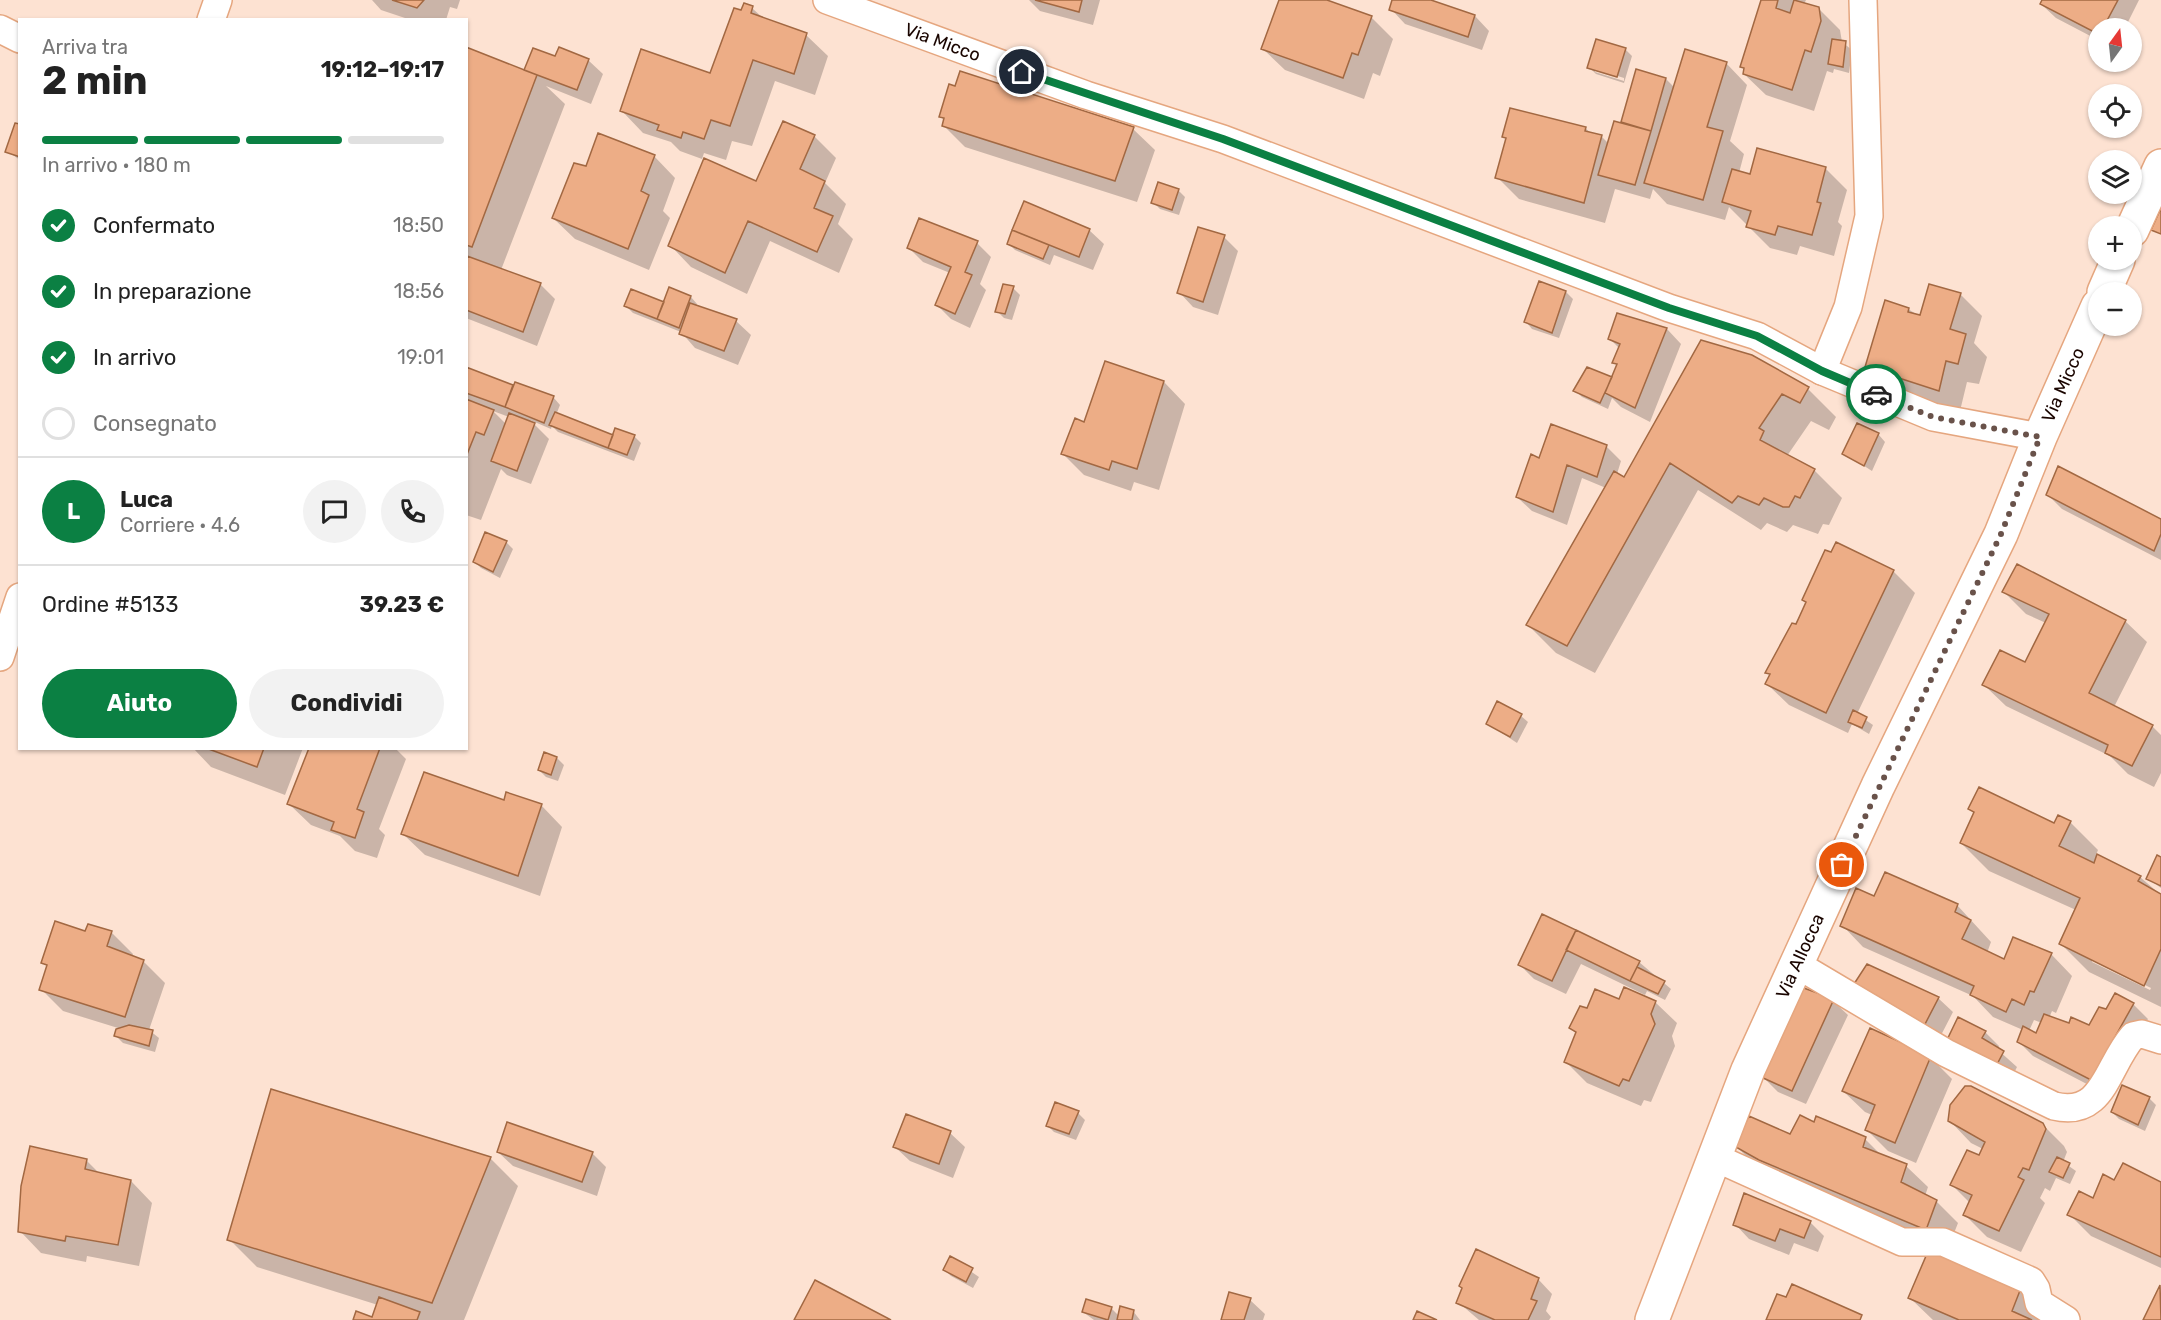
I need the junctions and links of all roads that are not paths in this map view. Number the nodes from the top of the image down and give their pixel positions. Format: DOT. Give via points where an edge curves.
graph roads {
  1 [pos="218,0"];
  2 [pos="827,0"];
  3 [pos="1863,0"];
  4 [pos="213,18"];
  5 [pos="0,29"];
  6 [pos="18,38"];
  7 [pos="2161,166"];
  8 [pos="2138,216"];
  9 [pos="2088,329"];
  10 [pos="1822,371"];
  11 [pos="2040,437"];
  12 [pos="18,603"];
  13 [pos="0,657"];
  14 [pos="1796,964"];
  15 [pos="2161,1040"];
  16 [pos="1716,1158"];
  17 [pos="1652,1320"];
  18 [pos="2066,1320"];
  1 -- 4 [label="street"];
  2 -- 10 [label="street, Via Micco" via="1086,95 1223,139 1669,308 1757,336"];
  3 -- 10 [label="street" via="1869,216 1848,307"];
  5 -- 6 [label="street"];
  7 -- 8 [label="street"];
  9 -- 11 [label="street, Via Micco"];
  10 -- 11 [label="street, Via Micco" via="1933,417"];
  11 -- 14 [label="street, Via Allocca" via="2001,534"];
  12 -- 13 [label="street"];
  14 -- 15 [label="street" via="1946,1053 2068,1110 2094,1100 2133,1036 2142,1034"];
  14 -- 16 [label="street, Via Allocca" via="1748,1070"];
  16 -- 17 [label="street, Via Allocca"];
  16 -- 18 [label="street" via="1902,1242 1943,1242 2031,1281 2039,1303"];
}
